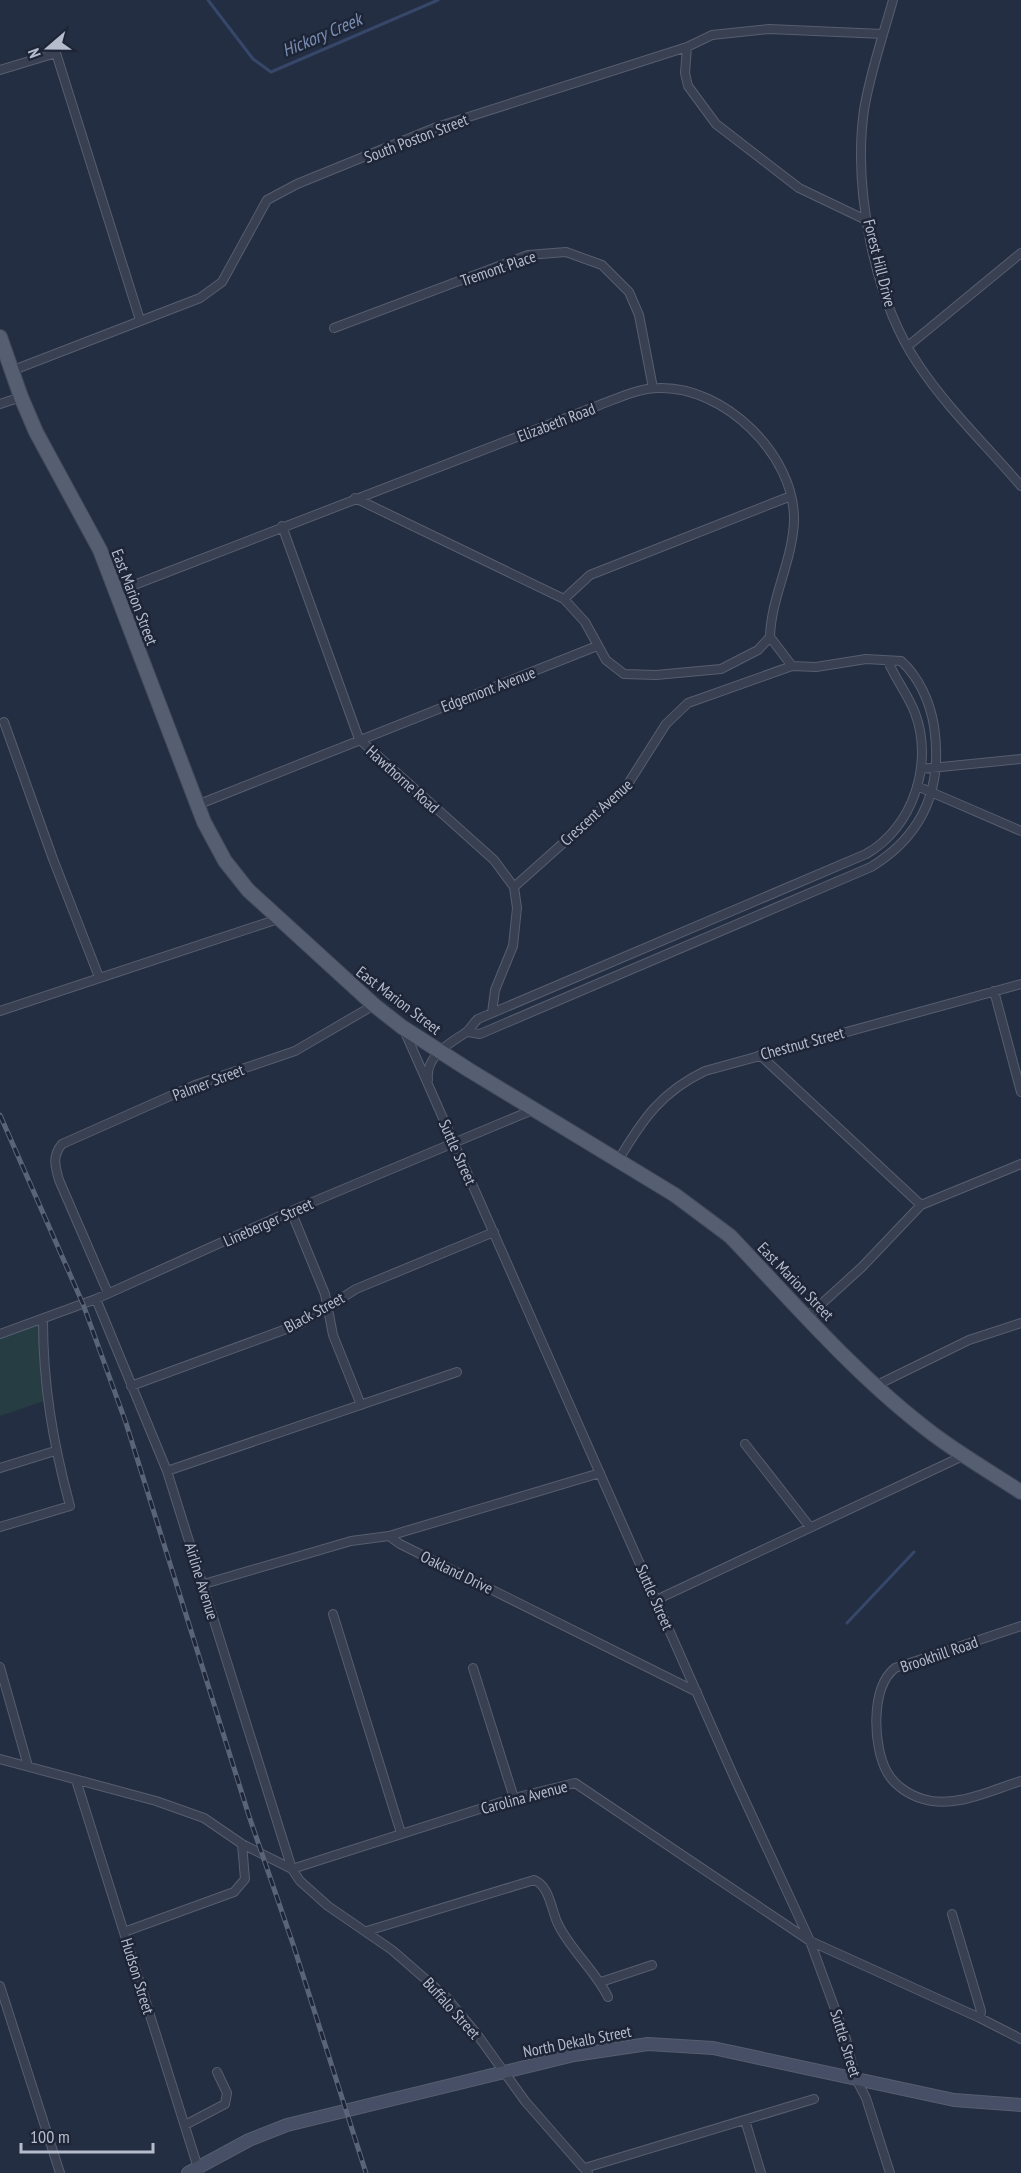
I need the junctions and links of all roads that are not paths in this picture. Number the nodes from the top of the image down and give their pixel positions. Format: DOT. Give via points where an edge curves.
graph roads {
  1 [pos="892,0"];
  2 [pos="883,34"];
  3 [pos="687,47"];
  4 [pos="0,70"];
  5 [pos="868,221"];
  6 [pos="1021,253"];
  7 [pos="140,320"];
  8 [pos="334,328"];
  9 [pos="0,336"];
  10 [pos="908,346"];
  11 [pos="11,371"];
  12 [pos="653,388"];
  13 [pos="21,397"];
  14 [pos="0,404"];
  15 [pos="1021,486"];
  16 [pos="791,496"];
  17 [pos="355,498"];
  18 [pos="282,526"];
  19 [pos="116,592"];
  20 [pos="564,599"];
  21 [pos="770,637"];
  22 [pos="597,646"];
  23 [pos="888,661"];
  24 [pos="792,666"];
  25 [pos="4,722"];
  26 [pos="360,739"];
  27 [pos="1021,759"];
  28 [pos="938,767"];
  29 [pos="921,769"];
  30 [pos="917,786"];
  31 [pos="932,792"];
  32 [pos="197,806"];
  33 [pos="1021,831"];
  34 [pos="807,879"];
  35 [pos="514,887"];
  36 [pos="813,892"];
  37 [pos="279,919"];
  38 [pos="647,948"];
  39 [pos="652,961"];
  40 [pos="99,977"];
  41 [pos="1021,984"];
  42 [pos="994,991"];
  43 [pos="374,1005"];
  44 [pos="0,1011"];
  45 [pos="492,1013"];
  46 [pos="402,1027"];
  47 [pos="468,1032"];
  48 [pos="440,1051"];
  49 [pos="760,1055"];
  50 [pos="429,1086"];
  51 [pos="1021,1092"];
  52 [pos="536,1108"];
  53 [pos="454,1142"];
  54 [pos="619,1159"];
  55 [pos="1021,1164"];
  56 [pos="921,1205"];
  57 [pos="291,1211"];
  58 [pos="494,1232"];
  59 [pos="108,1293"];
  60 [pos="96,1299"];
  61 [pos="328,1308"];
  62 [pos="807,1317"];
  63 [pos="43,1320"];
  64 [pos="1021,1323"];
  65 [pos="0,1334"];
  66 [pos="457,1372"];
  67 [pos="877,1385"];
  68 [pos="131,1386"];
  69 [pos="361,1405"];
  70 [pos="745,1444"];
  71 [pos="55,1451"];
  72 [pos="965,1455"];
  73 [pos="0,1468"];
  74 [pos="167,1471"];
  75 [pos="600,1473"];
  76 [pos="1021,1492"];
  77 [pos="0,1527"];
  78 [pos="810,1527"];
  79 [pos="389,1536"];
  80 [pos="204,1584"];
  81 [pos="657,1600"];
  82 [pos="333,1614"];
  83 [pos="1021,1626"];
  84 [pos="0,1667"];
  85 [pos="473,1668"];
  86 [pos="697,1692"];
  87 [pos="0,1760"];
  88 [pos="28,1766"];
  89 [pos="76,1780"];
  90 [pos="1021,1780"];
  91 [pos="514,1798"];
  92 [pos="401,1833"];
  93 [pos="242,1844"];
  94 [pos="292,1869"];
  95 [pos="952,1914"];
  96 [pos="367,1931"];
  97 [pos="124,1932"];
  98 [pos="810,1941"];
  99 [pos="652,1965"];
  100 [pos="601,1982"];
  101 [pos="0,1986"];
  102 [pos="608,1997"];
  103 [pos="980,2018"];
  104 [pos="1021,2039"];
  105 [pos="217,2072"];
  106 [pos="504,2072"];
  107 [pos="855,2077"];
  108 [pos="814,2100"];
  109 [pos="1021,2104"];
  110 [pos="745,2120"];
  111 [pos="185,2125"];
  112 [pos="195,2171"];
  113 [pos="586,2171"];
  114 [pos="60,2173"];
  115 [pos="761,2173"];
  116 [pos="890,2173"];
  1 -- 2 [label="street, Forest Hill Drive"];
  2 -- 3 [label="street, South Poston Street" via="748,31 712,35"];
  2 -- 5 [label="street, Forest Hill Drive" via="864,111 862,163"];
  3 -- 5 [label="street" via="688,86 716,124 799,188"];
  3 -- 7 [label="street, South Poston Street" via="436,127 297,184 267,200 222,282 200,298"];
  4 -- 7 [label="street" via="56,53"];
  5 -- 10 [label="street, Forest Hill Drive" via="882,283"];
  6 -- 10 [label="street"];
  7 -- 11 [label="street, South Poston Street"];
  8 -- 12 [label="street, Tremont Place" via="528,255 566,252 602,265 629,292 639,315"];
  9 -- 11 [label="main road, East Marion Street"];
  10 -- 15 [label="street, Forest Hill Drive" via="924,373"];
  11 -- 13 [label="main road, East Marion Street"];
  12 -- 16 [label="street, Elizabeth Road" via="673,389 705,399 747,423 774,456"];
  12 -- 17 [label="street, Elizabeth Road"];
  13 -- 14 [label="street"];
  13 -- 19 [label="main road, East Marion Street" via="41,441 87,521"];
  16 -- 20 [label="street" via="590,575"];
  16 -- 21 [label="street, Elizabeth Road" via="792,538"];
  17 -- 18 [label="street, Elizabeth Road"];
  17 -- 20 [label="street"];
  18 -- 19 [label="street, Elizabeth Road"];
  18 -- 26 [label="street, Hawthorne Road"];
  19 -- 32 [label="main road, East Marion Street"];
  20 -- 22 [label="street" via="585,622"];
  21 -- 22 [label="street" via="758,650 721,669 656,675 624,674 606,660"];
  21 -- 24 [label="street"];
  22 -- 26 [label="street, Edgemont Avenue"];
  23 -- 24 [label="street, Crescent Avenue" via="866,659 816,667"];
  23 -- 28 [label="street" via="897,660 908,667 924,692 933,719"];
  23 -- 29 [label="street" via="916,715"];
  24 -- 35 [label="street, Crescent Avenue" via="700,697 681,708 666,724 626,788"];
  25 -- 40 [label="street"];
  26 -- 32 [label="street, Edgemont Avenue"];
  26 -- 35 [label="street, Hawthorne Road" via="494,860"];
  27 -- 28 [label="street"];
  28 -- 29 [label="street"];
  28 -- 31 [label="street"];
  29 -- 30 [label="street"];
  30 -- 31 [label="street"];
  30 -- 34 [label="street" via="904,815 881,844"];
  31 -- 33 [label="street"];
  31 -- 36 [label="street" via="909,835 890,856"];
  32 -- 37 [label="main road, East Marion Street" via="225,861"];
  34 -- 36 [label="street"];
  34 -- 38 [label="street"];
  35 -- 45 [label="street" via="517,908 513,946 495,990"];
  36 -- 39 [label="street"];
  37 -- 40 [label="street"];
  37 -- 43 [label="main road, East Marion Street"];
  38 -- 39 [label="street"];
  38 -- 45 [label="street"];
  39 -- 47 [label="street" via="482,1033"];
  40 -- 44 [label="street"];
  41 -- 42 [label="street, Chestnut Street"];
  42 -- 49 [label="street, Chestnut Street"];
  42 -- 51 [label="street"];
  43 -- 46 [label="main road, East Marion Street"];
  43 -- 59 [label="street, Palmer Street" via="295,1051 210,1079 66,1141 57,1150 55,1167"];
  45 -- 47 [label="street" via="476,1020"];
  46 -- 48 [label="main road, East Marion Street"];
  46 -- 50 [label="street, Suttle Street"];
  47 -- 48 [label="street"];
  48 -- 50 [label="street" via="428,1069"];
  48 -- 52 [label="main road, East Marion Street"];
  49 -- 54 [label="street, Chestnut Street" via="705,1071 672,1089 656,1104"];
  49 -- 56 [label="street"];
  50 -- 53 [label="street, Suttle Street"];
  52 -- 53 [label="street, Lineberger Street"];
  52 -- 54 [label="main road, East Marion Street"];
  53 -- 57 [label="street, Lineberger Street"];
  53 -- 58 [label="street, Suttle Street"];
  54 -- 62 [label="main road, East Marion Street" via="722,1229"];
  55 -- 56 [label="street"];
  56 -- 62 [label="street"];
  57 -- 59 [label="street, Lineberger Street"];
  57 -- 61 [label="street"];
  58 -- 61 [label="street, Black Street" via="356,1289"];
  58 -- 75 [label="street, Suttle Street"];
  59 -- 60 [label="street, Lineberger Street"];
  60 -- 63 [label="street, Lineberger Street"];
  60 -- 68 [label="street, Airline Avenue"];
  61 -- 68 [label="street, Black Street" via="300,1324"];
  61 -- 69 [label="street" via="333,1335"];
  62 -- 67 [label="main road, East Marion Street"];
  63 -- 65 [label="street, Lineberger Street"];
  63 -- 71 [label="street" via="43,1372"];
  64 -- 67 [label="street" via="969,1340"];
  66 -- 69 [label="street"];
  67 -- 72 [label="main road, East Marion Street" via="933,1434"];
  68 -- 74 [label="street, Airline Avenue"];
  69 -- 74 [label="street"];
  70 -- 78 [label="street"];
  71 -- 73 [label="street"];
  71 -- 77 [label="street" via="70,1506"];
  72 -- 76 [label="main road, East Marion Street"];
  72 -- 78 [label="street"];
  74 -- 80 [label="street, Airline Avenue"];
  75 -- 79 [label="street"];
  75 -- 81 [label="street, Suttle Street"];
  78 -- 81 [label="street"];
  79 -- 80 [label="street" via="351,1541"];
  79 -- 86 [label="street, Oakland Drive"];
  80 -- 94 [label="street, Airline Avenue"];
  81 -- 86 [label="street, Suttle Street"];
  82 -- 92 [label="street"];
  83 -- 90 [label="street, Brookhill Road" via="895,1668 881,1691 878,1714 879,1748 886,1772 893,1782 922,1799 949,1802"];
  84 -- 88 [label="street"];
  85 -- 91 [label="street"];
  86 -- 98 [label="street, Suttle Street"];
  87 -- 88 [label="street"];
  88 -- 89 [label="street"];
  89 -- 93 [label="street" via="204,1818"];
  89 -- 97 [label="street, Hudson Street"];
  91 -- 92 [label="street, Carolina Avenue"];
  91 -- 98 [label="street, Carolina Avenue" via="566,1783 584,1787"];
  92 -- 94 [label="street, Carolina Avenue"];
  93 -- 94 [label="street"];
  93 -- 97 [label="street" via="245,1879 234,1892"];
  94 -- 96 [label="street, Buffalo Street" via="328,1906"];
  95 -- 103 [label="street"];
  96 -- 100 [label="street" via="534,1880 545,1890 573,1951"];
  96 -- 106 [label="street, Buffalo Street" via="446,1997"];
  97 -- 111 [label="street, Hudson Street"];
  98 -- 103 [label="street, Carolina Avenue"];
  98 -- 107 [label="street, Suttle Street" via="846,2039"];
  99 -- 100 [label="street"];
  100 -- 102 [label="street"];
  101 -- 114 [label="street"];
  103 -- 104 [label="street, Carolina Avenue"];
  105 -- 111 [label="street" via="227,2093 225,2104"];
  106 -- 107 [label="main road, North Dekalb Street" via="574,2055 648,2044 713,2048"];
  106 -- 112 [label="main road, North Dekalb Street" via="287,2125 249,2140"];
  106 -- 113 [label="street, Buffalo Street"];
  107 -- 109 [label="main road, North Dekalb Street" via="954,2100"];
  107 -- 116 [label="street, Suttle Street" via="866,2098"];
  108 -- 110 [label="street"];
  110 -- 113 [label="street"];
  110 -- 115 [label="street"];
  111 -- 112 [label="street, Hudson Street"];
}
